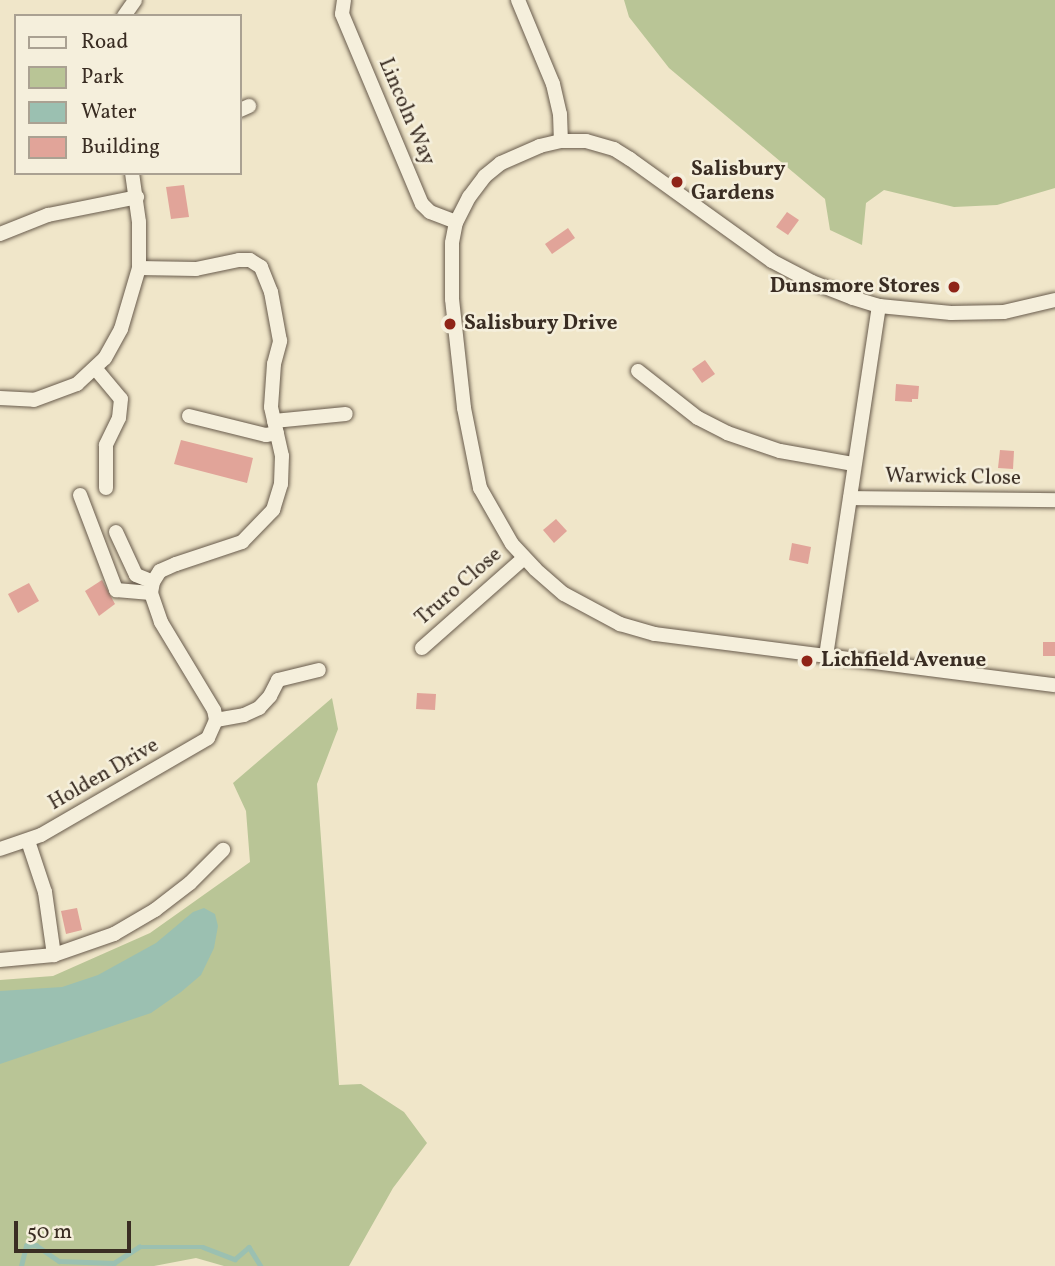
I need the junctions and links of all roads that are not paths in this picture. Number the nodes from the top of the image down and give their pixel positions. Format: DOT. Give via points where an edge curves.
graph roads {
  1 [pos="344,0"];
  2 [pos="518,0"];
  3 [pos="561,141"];
  4 [pos="132,175"];
  5 [pos="137,197"];
  6 [pos="456,222"];
  7 [pos="0,234"];
  8 [pos="139,268"];
  9 [pos="1055,300"];
  10 [pos="879,306"];
  11 [pos="95,368"];
  12 [pos="638,372"];
  13 [pos="0,398"];
  14 [pos="346,414"];
  15 [pos="189,416"];
  16 [pos="276,427"];
  17 [pos="854,464"];
  18 [pos="106,488"];
  19 [pos="80,495"];
  20 [pos="850,498"];
  21 [pos="1055,500"];
  22 [pos="116,532"];
  23 [pos="524,558"];
  24 [pos="152,588"];
  25 [pos="422,648"];
  26 [pos="826,656"];
  27 [pos="318,670"];
  28 [pos="1055,685"];
  29 [pos="216,720"];
  30 [pos="27,841"];
  31 [pos="0,849"];
  32 [pos="223,850"];
  33 [pos="54,956"];
  34 [pos="0,960"];
  1 -- 6 [label="street, Lincoln Way" via="342,14 422,204"];
  2 -- 3 [label="street" via="553,85"];
  3 -- 6 [label="street" via="501,163 485,176"];
  3 -- 10 [label="street" via="586,141 614,149 772,261 821,286"];
  4 -- 5 [label="street"];
  5 -- 7 [label="street" via="48,215"];
  5 -- 8 [label="street"];
  6 -- 23 [label="street" via="451,285 471,454 480,488"];
  8 -- 11 [label="street" via="121,329"];
  8 -- 16 [label="street" via="196,269 239,260 261,267 280,341 273,386"];
  9 -- 10 [label="street" via="977,313"];
  10 -- 17 [label="street"];
  11 -- 13 [label="street" via="77,384 34,400"];
  11 -- 18 [label="street" via="121,399 119,418 106,445"];
  12 -- 17 [label="street" via="698,418 727,433 780,451"];
  14 -- 16 [label="street"];
  15 -- 16 [label="street" via="266,435"];
  16 -- 24 [label="street" via="281,484 273,510 260,527 242,542 160,571"];
  17 -- 20 [label="street"];
  19 -- 24 [label="street" via="116,590"];
  20 -- 21 [label="street, Warwick Close"];
  20 -- 26 [label="street"];
  22 -- 24 [label="street" via="135,575"];
  23 -- 25 [label="street, Truro Close"];
  23 -- 26 [label="street" via="564,594 620,624 654,634"];
  24 -- 29 [label="street" via="161,622"];
  26 -- 28 [label="street"];
  27 -- 29 [label="street" via="278,680 259,708"];
  29 -- 30 [label="street, Holden Drive" via="201,745"];
  30 -- 31 [label="street, Holden Drive"];
  30 -- 33 [label="street" via="45,892"];
  32 -- 33 [label="street" via="155,910 114,934"];
  33 -- 34 [label="street"];
}
